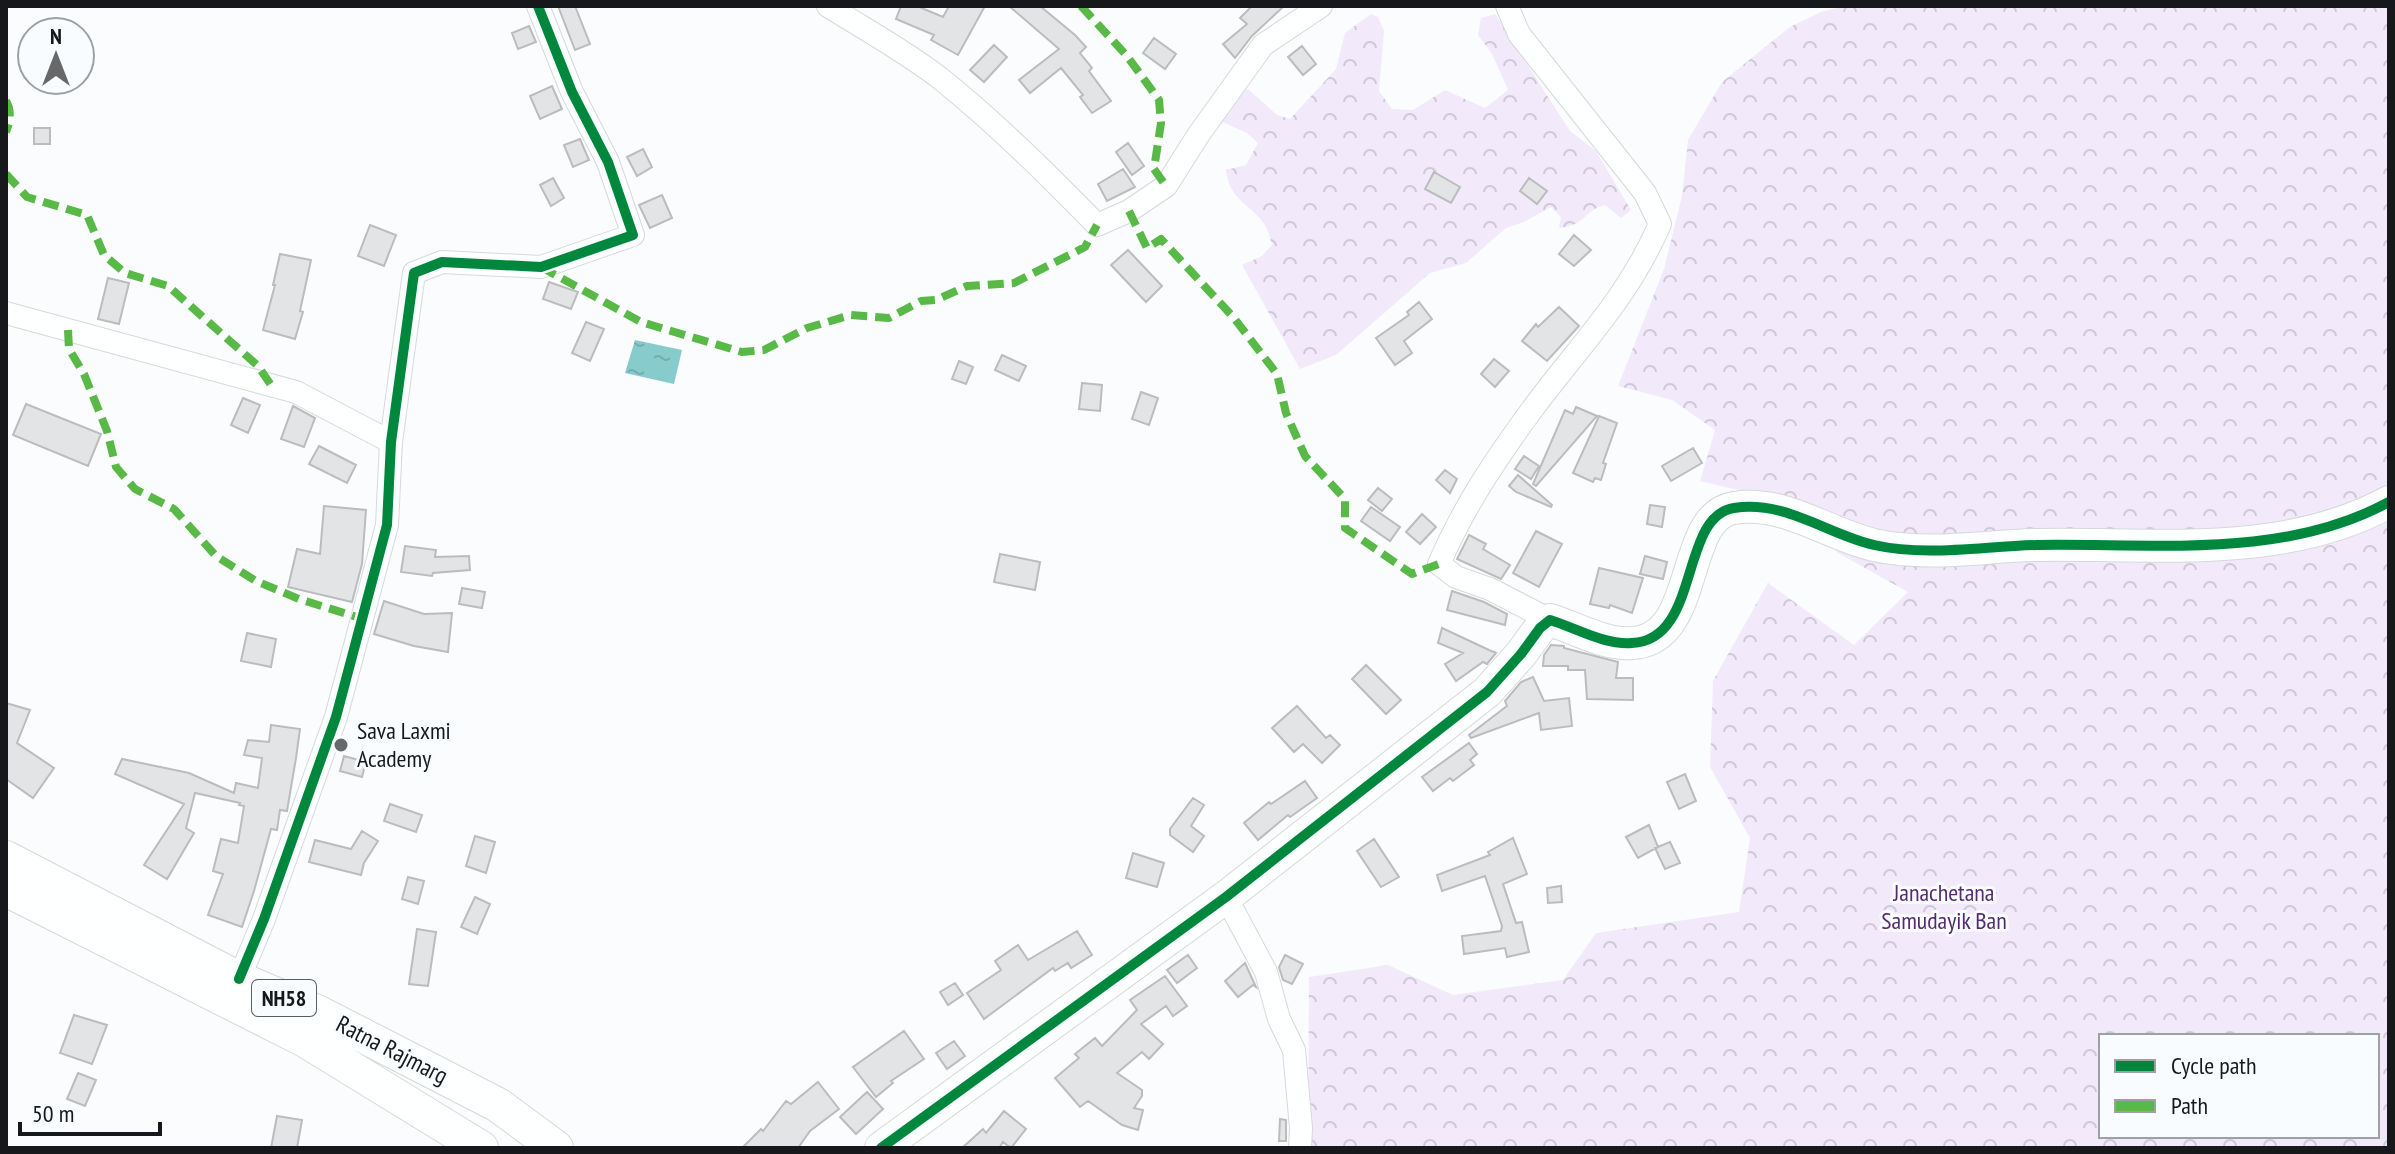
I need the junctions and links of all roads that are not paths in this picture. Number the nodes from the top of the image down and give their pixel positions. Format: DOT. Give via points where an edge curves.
graph roads {
  1 [pos="538,6"];
  2 [pos="828,6"];
  3 [pos="1321,6"];
  4 [pos="1507,6"];
  5 [pos="6,313"];
  6 [pos="391,442"];
  7 [pos="2389,502"];
  8 [pos="1550,620"];
  9 [pos="6,858"];
  10 [pos="6,889"];
  11 [pos="1226,897"];
  12 [pos="239,979"];
  13 [pos="312,1026"];
  14 [pos="481,1148"];
  15 [pos="556,1148"];
  16 [pos="881,1148"];
  17 [pos="1300,1148"];
  1 -- 6 [label="street" via="572,92 608,162 633,235 541,267 442,262 414,273"];
  2 -- 3 [label="street" via="939,78 1019,145 1097,225 1166,186 1263,45"];
  4 -- 8 [label="street" via="1519,34 1645,193 1660,224 1632,280 1471,496 1439,564"];
  5 -- 6 [label="street" via="296,392"];
  6 -- 12 [label="street" via="387,525 336,717"];
  7 -- 8 [label="street" via="2318,530 2262,540 2187,547 2039,545 1931,551 1873,545 1774,510 1732,508 1718,513 1704,534 1681,601 1661,631 1648,640 1629,644"];
  8 -- 11 [label="street" via="1487,692"];
  9 -- 12 [label="main road, Ratna Rajmarg / NH58"];
  10 -- 13 [label="main road, Ratna Rajmarg / NH58"];
  11 -- 16 [label="street"];
  11 -- 17 [label="street" via="1266,972 1294,1050"];
  12 -- 13 [label="main road, Ratna Rajmarg / NH58"];
  13 -- 14 [label="main road, Ratna Rajmarg / NH58"];
  13 -- 15 [label="main road, Ratna Rajmarg / NH58" via="498,1105"];
}
